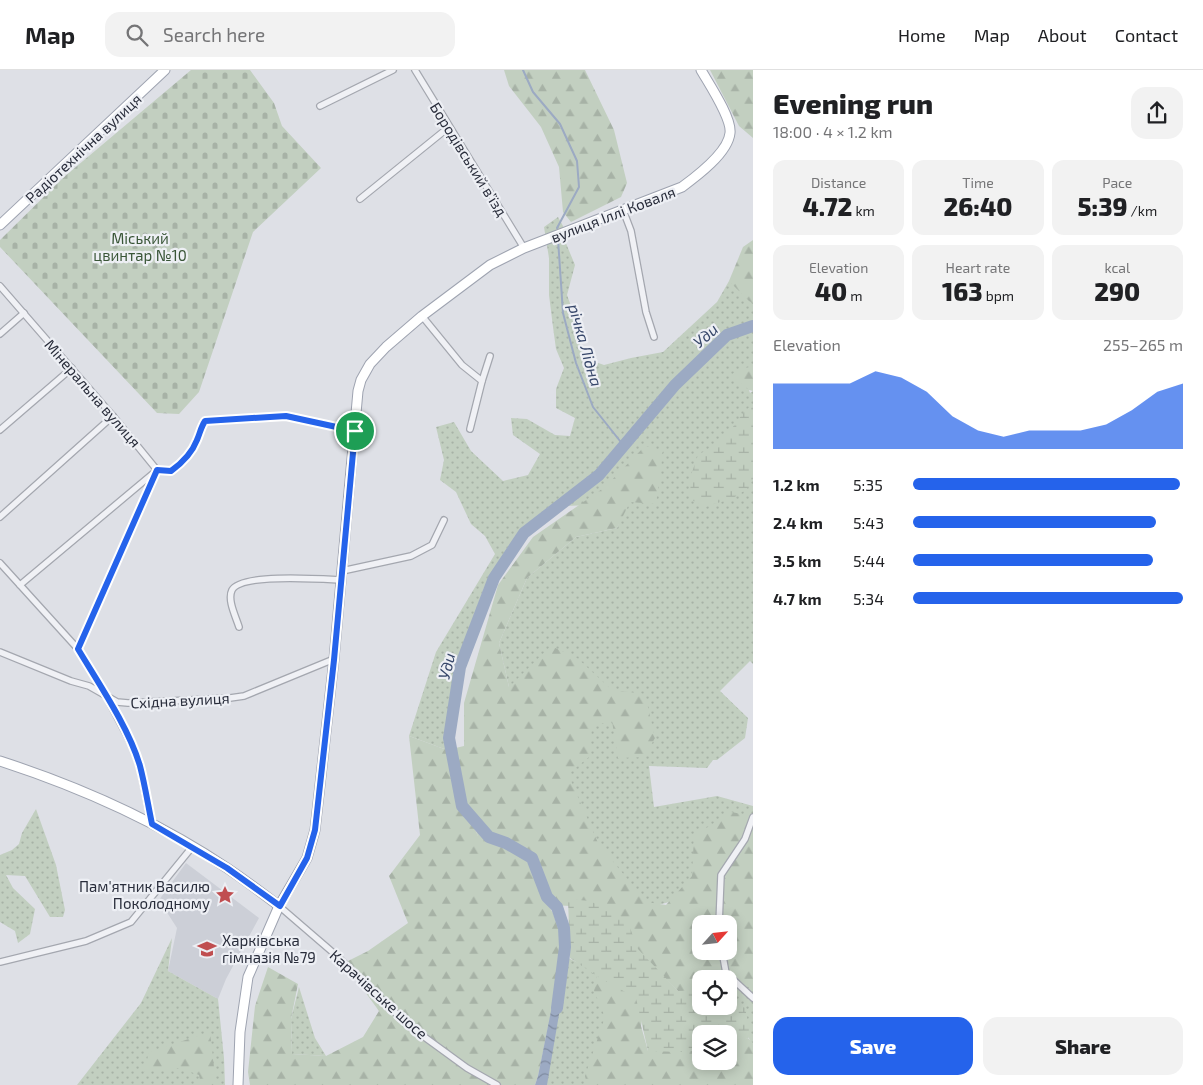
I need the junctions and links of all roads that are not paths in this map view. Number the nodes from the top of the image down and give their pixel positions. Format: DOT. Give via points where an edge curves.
graph roads {
  1 [pos="165,70"];
  2 [pos="394,70"];
  3 [pos="415,70"];
  4 [pos="701,70"];
  5 [pos="320,106"];
  6 [pos="449,128"];
  7 [pos="360,199"];
  8 [pos="623,210"];
  9 [pos="0,225"];
  10 [pos="524,248"];
  11 [pos="0,286"];
  12 [pos="24,313"];
  13 [pos="422,316"];
  14 [pos="0,334"];
  15 [pos="654,337"];
  16 [pos="490,356"];
  17 [pos="72,368"];
  18 [pos="482,381"];
  19 [pos="113,416"];
  20 [pos="470,429"];
  21 [pos="0,430"];
  22 [pos="355,431"];
  23 [pos="157,470"];
  24 [pos="0,517"];
  25 [pos="444,520"];
  26 [pos="0,562"];
  27 [pos="342,576"];
  28 [pos="20,585"];
  29 [pos="239,627"];
  30 [pos="78,649"];
  31 [pos="0,652"];
  32 [pos="334,660"];
  33 [pos="107,698"];
  34 [pos="0,761"];
  35 [pos="753,817"];
  36 [pos="152,824"];
  37 [pos="193,846"];
  38 [pos="280,906"];
  39 [pos="719,915"];
  40 [pos="724,960"];
  41 [pos="0,962"];
  42 [pos="753,998"];
  43 [pos="238,1085"];
  44 [pos="497,1085"];
  1 -- 9 [label="main road, Радіотехнічна вулиця"];
  2 -- 5 [label="street"];
  3 -- 6 [label="street, Бородівський в’їзд"];
  4 -- 8 [label="main road, вулиця Іллі Коваля" via="726,113 730,132 725,146 701,173 682,187"];
  6 -- 7 [label="street"];
  6 -- 10 [label="street, Бородівський в’їзд"];
  8 -- 10 [label="main road, вулиця Іллі Коваля"];
  8 -- 15 [label="street" via="631,231 646,312"];
  10 -- 13 [label="main road, вулиця Іллі Коваля" via="490,265"];
  11 -- 12 [label="street, Мінеральна вулиця"];
  12 -- 14 [label="street"];
  12 -- 17 [label="street, Мінеральна вулиця"];
  13 -- 18 [label="street" via="462,365"];
  13 -- 22 [label="main road, вулиця Іллі Коваля" via="370,364 358,391"];
  16 -- 18 [label="street"];
  17 -- 19 [label="street, Мінеральна вулиця"];
  17 -- 21 [label="street"];
  18 -- 20 [label="street"];
  19 -- 23 [label="street, Мінеральна вулиця"];
  19 -- 24 [label="street"];
  22 -- 23 [label="street" via="286,416 205,421 184,461 171,471"];
  22 -- 27 [label="main road, вулиця Іллі Коваля"];
  23 -- 28 [label="street"];
  23 -- 30 [label="street"];
  25 -- 27 [label="street" via="432,545 411,556"];
  26 -- 28 [label="street"];
  27 -- 29 [label="street" via="240,583 232,589 230,598"];
  27 -- 32 [label="main road, вулиця Іллі Коваля"];
  28 -- 30 [label="street"];
  30 -- 33 [label="street"];
  31 -- 33 [label="street, Східна вулиця" via="99,690"];
  32 -- 33 [label="street, Східна вулиця" via="244,696 128,703"];
  32 -- 38 [label="main road, вулиця Іллі Коваля" via="315,830 307,858"];
  33 -- 36 [label="street" via="140,766"];
  34 -- 36 [label="main road, Карачівське шосе" via="94,795"];
  35 -- 39 [label="street" via="745,839 721,875"];
  36 -- 37 [label="main road, Карачівське шосе"];
  37 -- 38 [label="main road, Карачівське шосе"];
  37 -- 41 [label="street" via="131,922 86,941"];
  38 -- 43 [label="main road, вулиця Іллі Коваля" via="248,977 240,1032"];
  38 -- 44 [label="street, Карачівське шосе" via="408,1025 467,1068"];
  40 -- 42 [label="street" via="726,973"];
}
